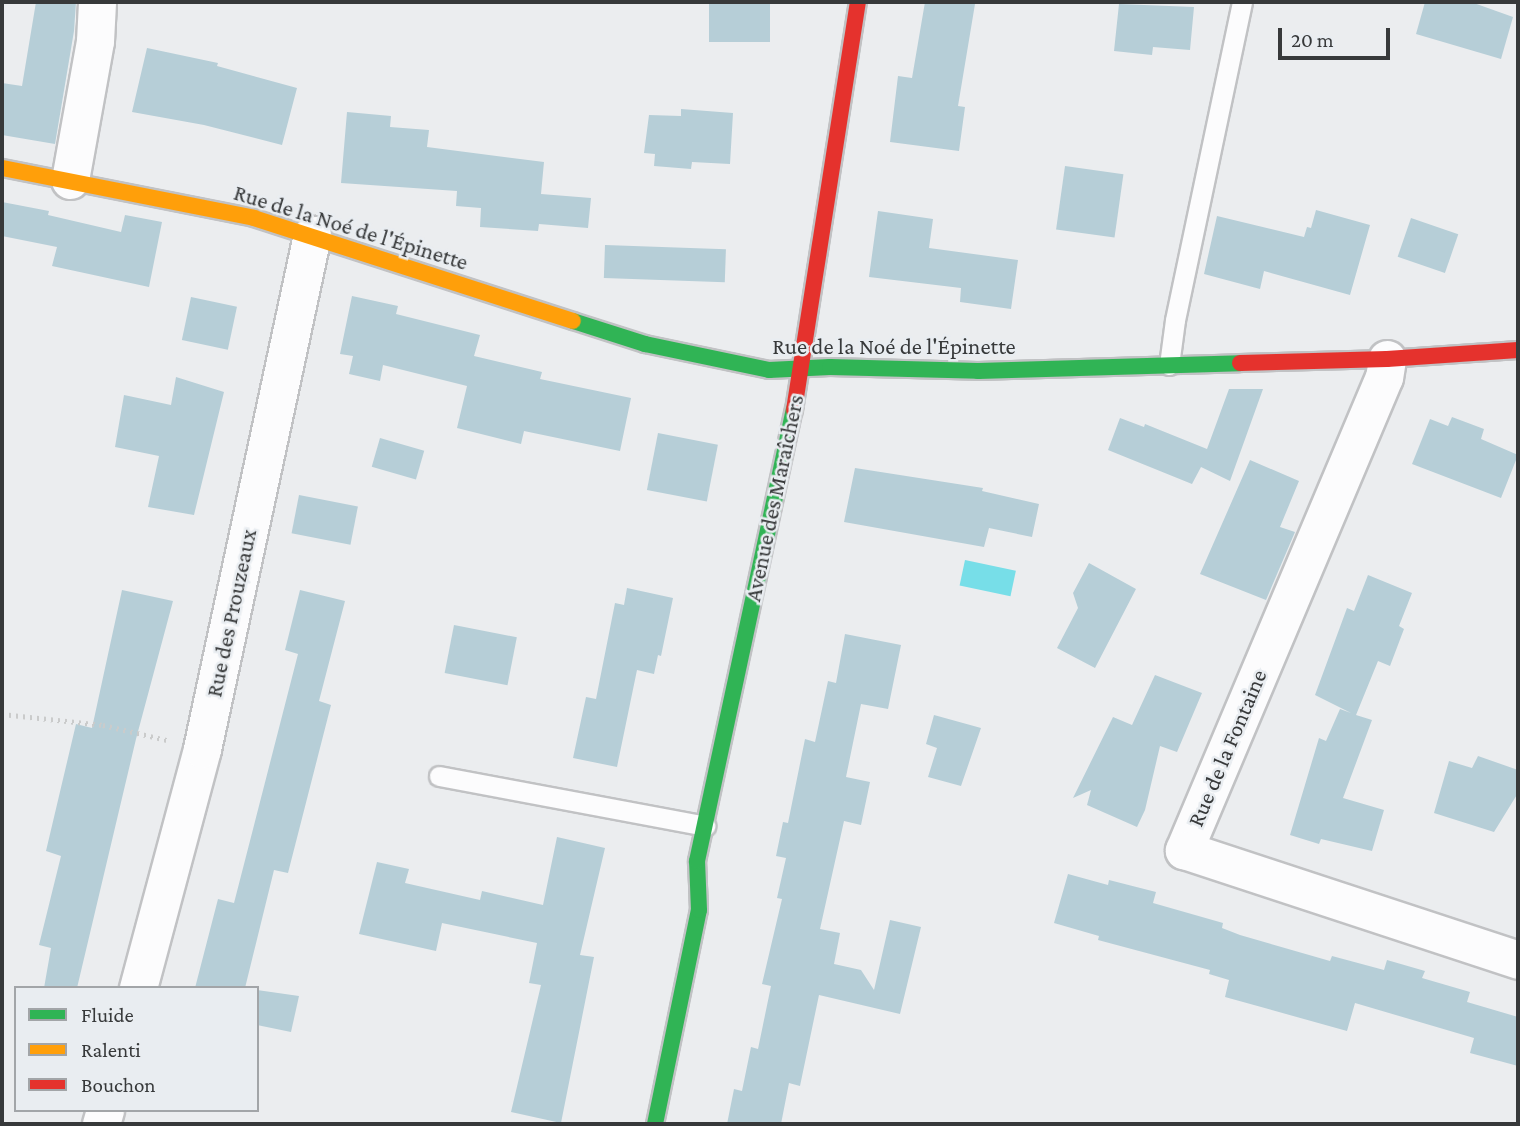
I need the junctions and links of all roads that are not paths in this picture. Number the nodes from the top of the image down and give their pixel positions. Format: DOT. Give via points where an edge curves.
graph roads {
  1 [pos="97,2"];
  2 [pos="858,2"];
  3 [pos="1242,2"];
  4 [pos="2,168"];
  5 [pos="70,180"];
  6 [pos="312,235"];
  7 [pos="1518,349"];
  8 [pos="1387,359"];
  9 [pos="1168,365"];
  10 [pos="801,370"];
  11 [pos="439,776"];
  12 [pos="705,825"];
  13 [pos="1518,960"];
  14 [pos="139,986"];
  15 [pos="655,1124"];
  1 -- 5 [label="street" via="95,41"];
  2 -- 10 [label="street, Avenue des Maraîchers"];
  3 -- 9 [label="lane"];
  4 -- 5 [label="street, Rue de la Noé de l'Épinette"];
  5 -- 6 [label="street, Rue de la Noé de l'Épinette" via="254,218"];
  6 -- 10 [label="street, Rue de la Noé de l'Épinette" via="646,344 769,370"];
  6 -- 14 [label="street, Rue des Prouzeaux" via="202,748"];
  7 -- 8 [label="street, Rue de la Noé de l'Épinette"];
  8 -- 9 [label="street, Rue de la Noé de l'Épinette"];
  8 -- 13 [label="street, Rue de la Fontaine" via="1384,377 1184,850"];
  9 -- 10 [label="street, Rue de la Noé de l'Épinette"];
  10 -- 12 [label="street, Avenue des Maraîchers" via="772,526 760,563"];
  11 -- 12 [label="lane"];
  12 -- 15 [label="street, Avenue des Maraîchers" via="697,861 699,910"];
}
